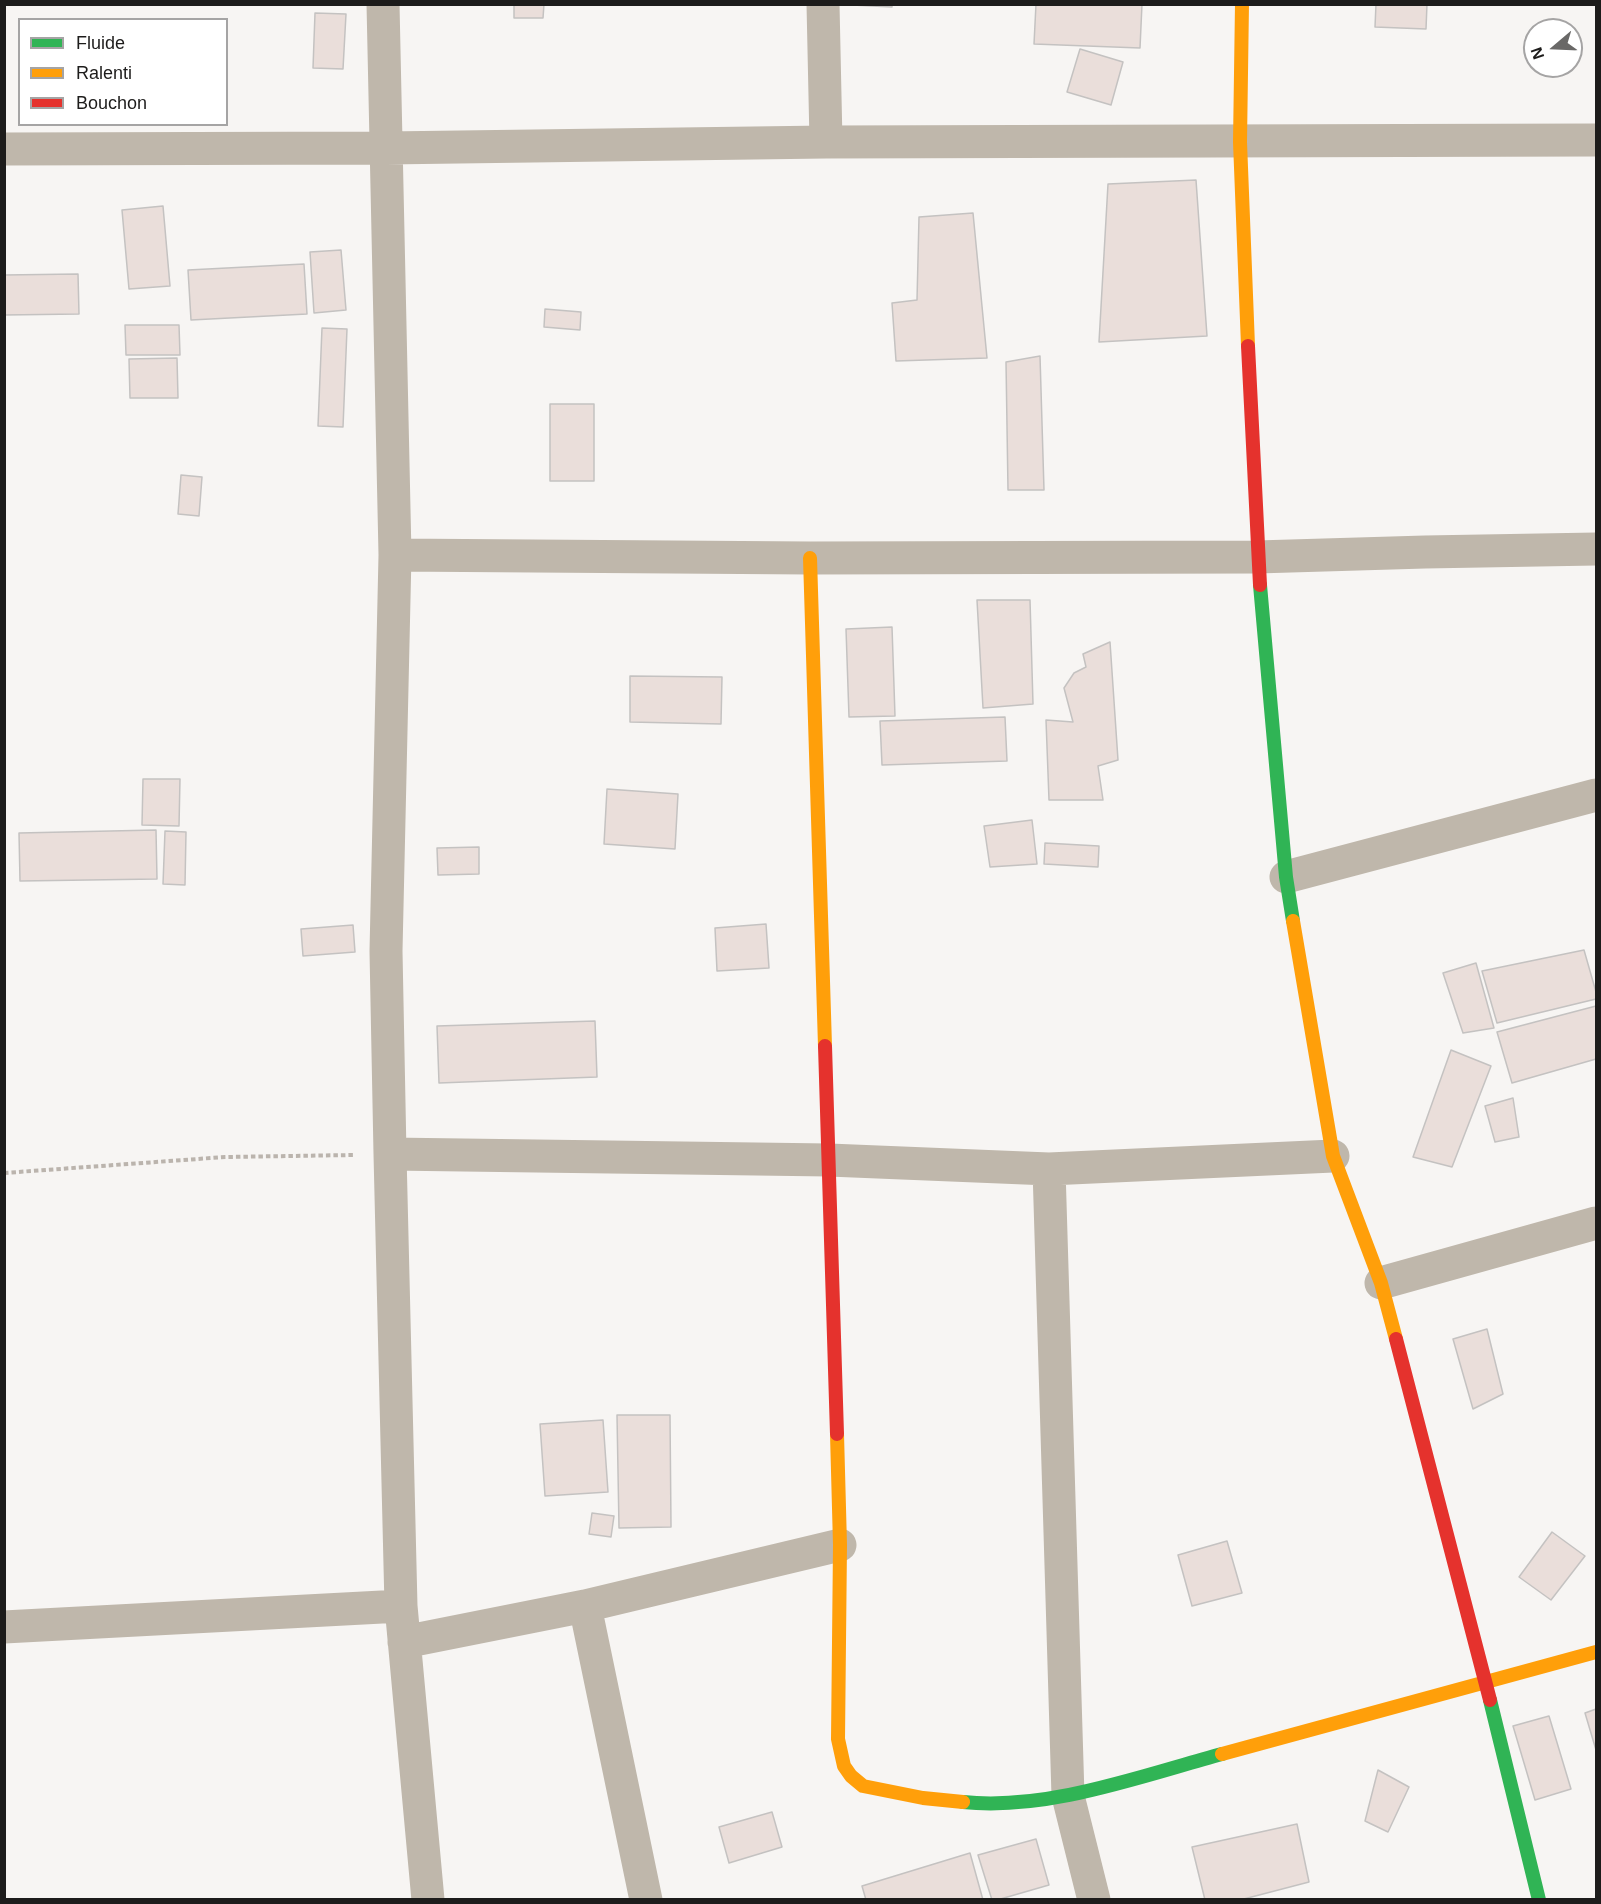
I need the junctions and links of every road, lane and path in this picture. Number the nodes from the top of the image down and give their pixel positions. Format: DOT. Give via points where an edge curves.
graph roads {
  1 [pos="383,4"];
  2 [pos="823,4"];
  3 [pos="1242,4"];
  4 [pos="1596,140"];
  5 [pos="826,142"];
  6 [pos="1240,142"];
  7 [pos="386,148"];
  8 [pos="4,149"];
  9 [pos="1596,549"];
  10 [pos="395,555"];
  11 [pos="1257,557"];
  12 [pos="810,558"];
  13 [pos="1596,795"];
  14 [pos="1286,877"];
  15 [pos="390,1154"];
  16 [pos="1333,1156"];
  17 [pos="829,1160"];
  18 [pos="1049,1169"];
  19 [pos="4,1173"];
  20 [pos="1596,1223"];
  21 [pos="1382,1283"];
  22 [pos="840,1545"];
  23 [pos="401,1606"];
  24 [pos="585,1606"];
  25 [pos="4,1627"];
  26 [pos="404,1642"];
  27 [pos="1596,1652"];
  28 [pos="1485,1681"];
  29 [pos="1068,1796"];
  30 [pos="428,1899"];
  31 [pos="646,1899"];
  32 [pos="1094,1899"];
  33 [pos="1539,1899"];
  1 -- 7 [label="street"];
  2 -- 5 [label="street"];
  3 -- 6 [label="street"];
  4 -- 6 [label="street"];
  5 -- 6 [label="street"];
  5 -- 7 [label="street"];
  6 -- 11 [label="street"];
  7 -- 8 [label="street"];
  7 -- 10 [label="street"];
  9 -- 11 [label="street"];
  10 -- 12 [label="street"];
  10 -- 15 [label="street" via="386,951"];
  11 -- 12 [label="street"];
  11 -- 14 [label="street"];
  12 -- 17 [label="street"];
  13 -- 14 [label="street"];
  14 -- 16 [label="street"];
  15 -- 17 [label="street"];
  15 -- 19 [label="path" via="225,1158"];
  15 -- 23 [label="street"];
  16 -- 18 [label="street"];
  16 -- 21 [label="street"];
  17 -- 18 [label="street"];
  17 -- 22 [label="street"];
  18 -- 29 [label="street"];
  20 -- 21 [label="street"];
  21 -- 28 [label="street"];
  22 -- 24 [label="street"];
  22 -- 29 [label="street" via="838,1739 844,1768 852,1778 863,1786 951,1802 1007,1804"];
  23 -- 25 [label="street"];
  23 -- 26 [label="street"];
  24 -- 26 [label="street"];
  24 -- 31 [label="street"];
  26 -- 30 [label="street"];
  27 -- 28 [label="street"];
  28 -- 29 [label="street"];
  28 -- 33 [label="street"];
  29 -- 32 [label="street"];
}
